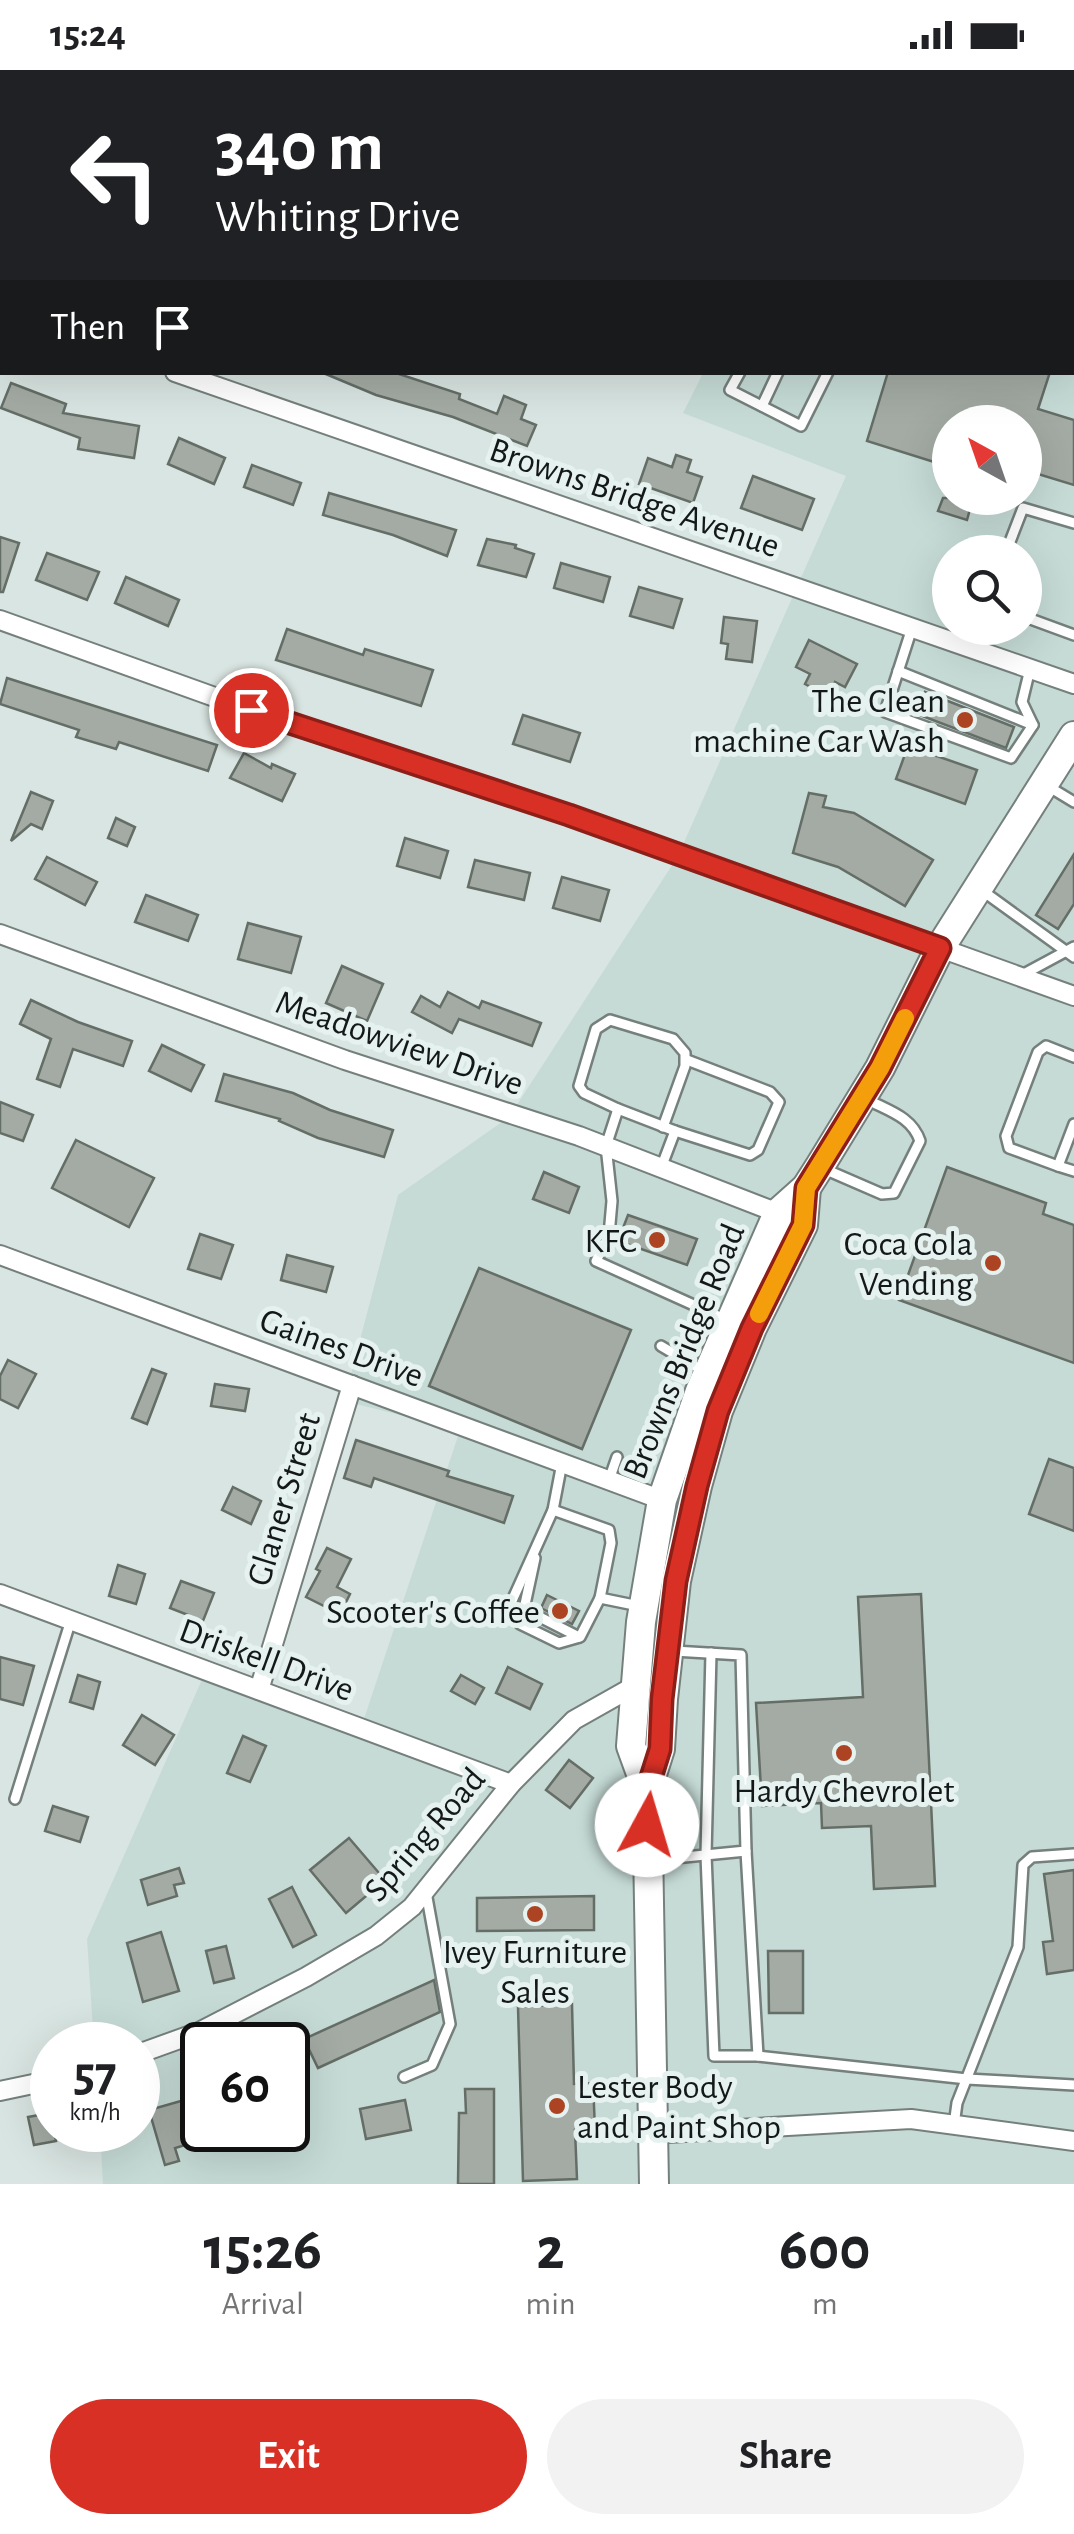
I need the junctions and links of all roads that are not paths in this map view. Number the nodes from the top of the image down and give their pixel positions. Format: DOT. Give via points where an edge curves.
graph roads {
  1 [pos="184,375"];
  2 [pos="738,375"];
  3 [pos="777,375"];
  4 [pos="826,375"];
  5 [pos="762,406"];
  6 [pos="1074,523"];
  7 [pos="1012,535"];
  8 [pos="0,620"];
  9 [pos="1042,623"];
  10 [pos="912,628"];
  11 [pos="1074,634"];
  12 [pos="971,645"];
  13 [pos="970,648"];
  14 [pos="1030,669"];
  15 [pos="898,671"];
  16 [pos="1074,684"];
  17 [pos="1033,724"];
  18 [pos="1074,736"];
  19 [pos="1043,784"];
  20 [pos="1074,802"];
  21 [pos="978,888"];
  22 [pos="0,934"];
  23 [pos="940,948"];
  24 [pos="1071,952"];
  25 [pos="1020,977"];
  26 [pos="1074,996"];
  27 [pos="1074,1057"];
  28 [pos="686,1060"];
  29 [pos="860,1096"];
  30 [pos="618,1108"];
  31 [pos="1074,1124"];
  32 [pos="663,1126"];
  33 [pos="675,1131"];
  34 [pos="606,1146"];
  35 [pos="1058,1166"];
  36 [pos="662,1168"];
  37 [pos="1074,1171"];
  38 [pos="813,1177"];
  39 [pos="778,1213"];
  40 [pos="0,1255"];
  41 [pos="730,1322"];
  42 [pos="661,1346"];
  43 [pos="708,1373"];
  44 [pos="352,1385"];
  45 [pos="617,1456"];
  46 [pos="562,1462"];
  47 [pos="609,1480"];
  48 [pos="662,1500"];
  49 [pos="553,1510"];
  50 [pos="0,1594"];
  51 [pos="600,1598"];
  52 [pos="644,1606"];
  53 [pos="71,1620"];
  54 [pos="668,1650"];
  55 [pos="711,1652"];
  56 [pos="636,1685"];
  57 [pos="259,1690"];
  58 [pos="511,1784"];
  59 [pos="647,1790"];
  60 [pos="15,1799"];
  61 [pos="746,1851"];
  62 [pos="1074,1854"];
  63 [pos="706,1855"];
  64 [pos="646,1861"];
  65 [pos="426,1890"];
  66 [pos="160,2046"];
  67 [pos="758,2056"];
  68 [pos="404,2077"];
  69 [pos="967,2079"];
  70 [pos="30,2085"];
  71 [pos="1074,2085"];
  72 [pos="0,2091"];
  73 [pos="954,2125"];
  74 [pos="651,2134"];
  75 [pos="1074,2141"];
  76 [pos="654,2184"];
  1 -- 10 [label="street, Browns Bridge Avenue"];
  2 -- 5 [label="lane" via="730,390"];
  3 -- 5 [label="lane"];
  4 -- 5 [label="lane" via="800,426"];
  6 -- 7 [label="lane" via="1022,508"];
  8 -- 23 [label="street"];
  9 -- 11 [label="lane"];
  10 -- 13 [label="street, Browns Bridge Avenue"];
  10 -- 15 [label="lane"];
  12 -- 13 [label="lane"];
  13 -- 14 [label="street, Browns Bridge Avenue"];
  14 -- 16 [label="street, Browns Bridge Avenue"];
  14 -- 17 [label="lane" via="1022,702"];
  15 -- 17 [label="lane"];
  15 -- 17 [label="lane" via="885,712 1011,758"];
  18 -- 19 [label="main road, Browns Bridge Road"];
  19 -- 20 [label="lane"];
  19 -- 21 [label="main road, Browns Bridge Road"];
  21 -- 23 [label="main road, Browns Bridge Road"];
  21 -- 24 [label="lane"];
  22 -- 34 [label="street, Meadowview Drive" via="345,1060"];
  23 -- 25 [label="street"];
  23 -- 29 [label="main road, Browns Bridge Road"];
  24 -- 25 [label="lane"];
  25 -- 26 [label="street"];
  27 -- 35 [label="lane" via="1046,1046 1038,1052 1006,1136 1009,1148"];
  28 -- 30 [label="lane" via="673,1040 604,1021 578,1086"];
  28 -- 32 [label="lane"];
  28 -- 33 [label="lane" via="774,1094 778,1108 750,1155"];
  29 -- 38 [label="main road, Browns Bridge Road"];
  29 -- 38 [label="lane" via="916,1128 920,1141 894,1193"];
  30 -- 32 [label="lane"];
  30 -- 34 [label="lane"];
  31 -- 35 [label="lane"];
  32 -- 33 [label="lane"];
  33 -- 36 [label="lane"];
  34 -- 36 [label="street, Meadowview Drive"];
  34 -- 41 [label="lane" via="609,1235 596,1261"];
  35 -- 37 [label="lane"];
  36 -- 39 [label="street, Meadowview Drive"];
  38 -- 39 [label="main road, Browns Bridge Road"];
  38 -- 54 [label="main road, Browns Bridge Road" via="803,1225 718,1411 676,1581"];
  39 -- 41 [label="main road, Browns Bridge Road"];
  40 -- 44 [label="street, Gaines Drive"];
  41 -- 43 [label="main road, Browns Bridge Road"];
  42 -- 43 [label="lane"];
  43 -- 48 [label="main road, Browns Bridge Road"];
  44 -- 46 [label="street, Gaines Drive"];
  44 -- 57 [label="street, Glaner Street"];
  45 -- 47 [label="lane"];
  46 -- 47 [label="street, Gaines Drive"];
  46 -- 49 [label="lane"];
  47 -- 48 [label="street, Gaines Drive"];
  48 -- 52 [label="main road, Browns Bridge Road"];
  49 -- 51 [label="lane" via="608,1530"];
  49 -- 51 [label="lane" via="512,1603 520,1624 559,1643 580,1637"];
  50 -- 53 [label="street, Driskell Drive"];
  51 -- 52 [label="lane"];
  52 -- 56 [label="main road, Browns Bridge Road"];
  53 -- 57 [label="street, Driskell Drive"];
  53 -- 60 [label="lane"];
  54 -- 55 [label="lane"];
  54 -- 59 [label="main road, Browns Bridge Road" via="660,1749"];
  55 -- 61 [label="lane" via="740,1655"];
  55 -- 63 [label="lane"];
  56 -- 58 [label="street, Spring Road" via="574,1720"];
  56 -- 59 [label="main road, Browns Bridge Road" via="632,1746"];
  57 -- 58 [label="street, Driskell Drive"];
  58 -- 65 [label="street, Spring Road"];
  59 -- 64 [label="main road, Browns Bridge Road"];
  61 -- 63 [label="lane"];
  61 -- 67 [label="lane"];
  62 -- 69 [label="lane" via="1032,1856 1023,1866 1018,1947"];
  63 -- 64 [label="lane"];
  63 -- 67 [label="lane" via="714,2056"];
  64 -- 74 [label="main road, Browns Bridge Road"];
  65 -- 66 [label="street, Spring Road" via="376,1936 306,1978"];
  65 -- 68 [label="lane" via="450,2024 432,2066"];
  67 -- 69 [label="lane"];
  69 -- 71 [label="lane"];
  69 -- 73 [label="lane"];
  70 -- 72 [label="street"];
  73 -- 74 [label="street" via="912,2119"];
  73 -- 75 [label="street"];
  74 -- 76 [label="main road, Browns Bridge Road"];
}
